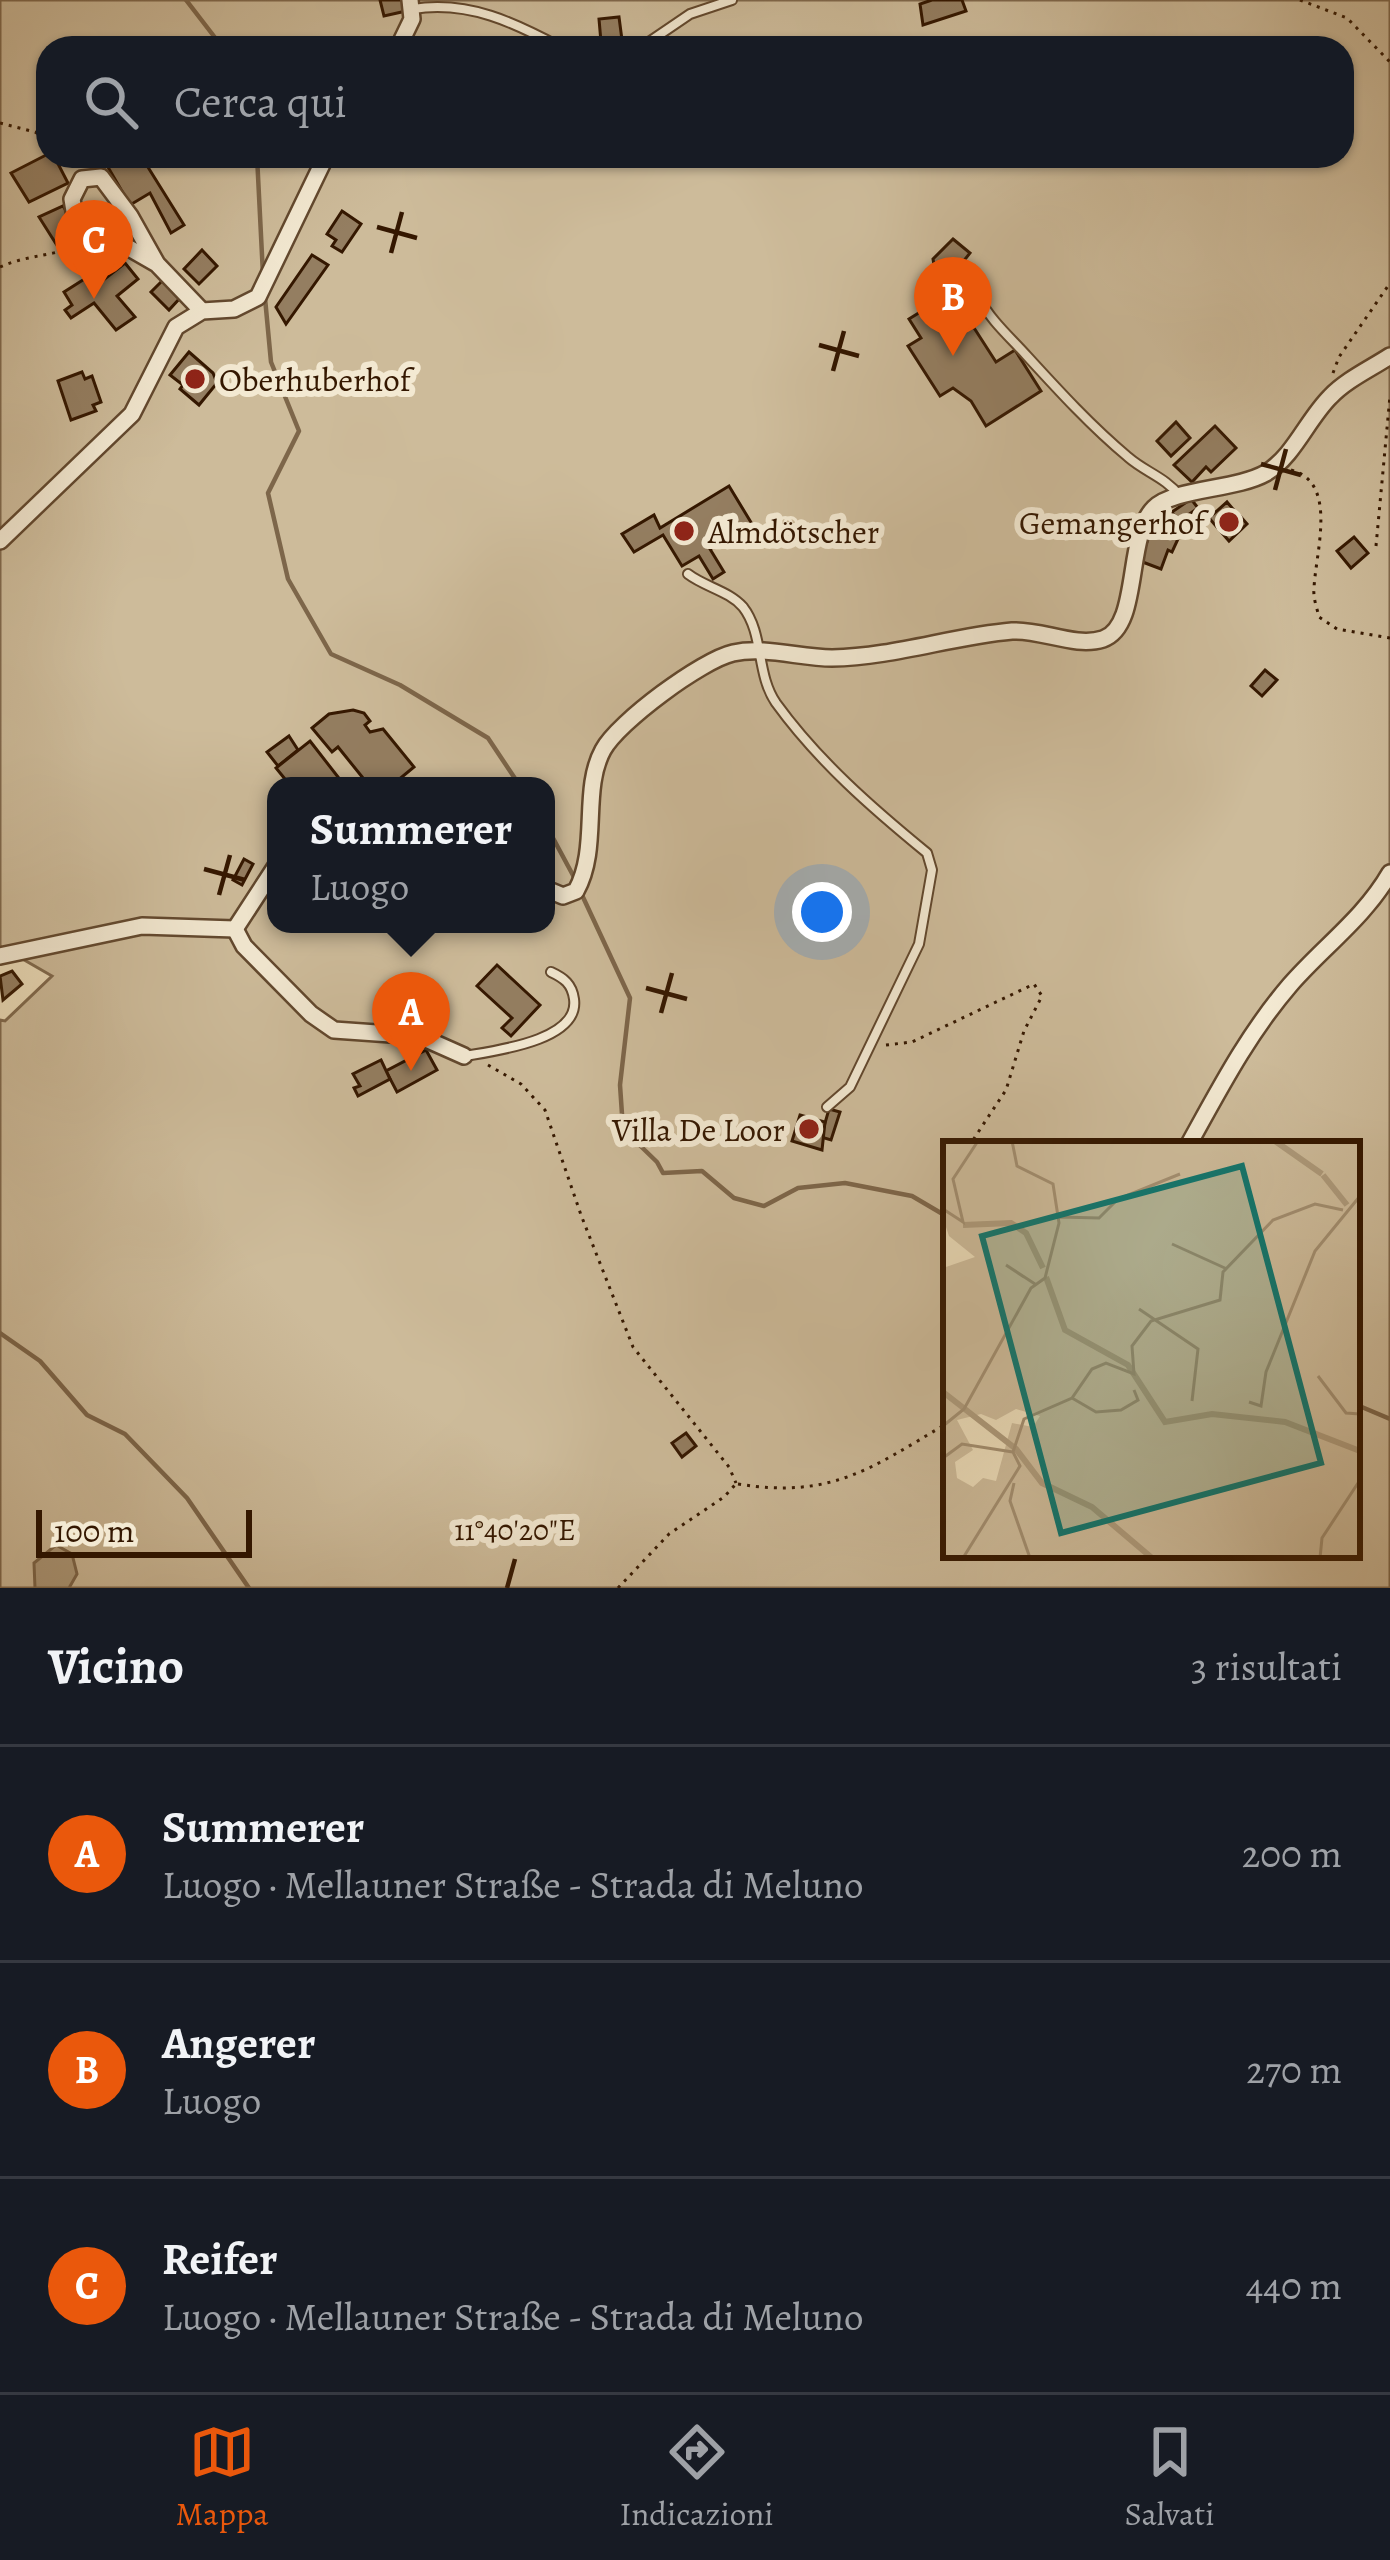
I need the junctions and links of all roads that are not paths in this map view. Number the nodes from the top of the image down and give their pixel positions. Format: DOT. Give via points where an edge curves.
graph roads {
  1 [pos="732,0"];
  2 [pos="411,5"];
  3 [pos="405,36"];
  4 [pos="539,36"];
  5 [pos="658,36"];
  6 [pos="321,168"];
  7 [pos="157,265"];
  8 [pos="938,296"];
  9 [pos="202,311"];
  10 [pos="1390,356"];
  11 [pos="1180,496"];
  12 [pos="0,541"];
  13 [pos="688,574"];
  14 [pos="757,651"];
  15 [pos="1390,874"];
  16 [pos="267,880"];
  17 [pos="555,893"];
  18 [pos="235,929"];
  19 [pos="0,956"];
  20 [pos="551,972"];
  21 [pos="464,1056"];
  22 [pos="827,1107"];
  23 [pos="1192,1141"];
  1 -- 5 [label="lane"];
  2 -- 3 [label="street"];
  2 -- 4 [label="lane" via="500,15"];
  6 -- 9 [label="street" via="259,297"];
  7 -- 7 [label="street" via="101,177 82,179 74,211"];
  7 -- 9 [label="street"];
  8 -- 11 [label="lane" via="979,298 1112,445"];
  9 -- 12 [label="street" via="176,327 132,414"];
  10 -- 11 [label="street" via="1334,392 1270,470"];
  11 -- 14 [label="street" via="1156,506 1142,525 1125,608 1106,638 1015,631 835,658"];
  13 -- 14 [label="lane" via="744,608"];
  14 -- 17 [label="street" via="705,664 613,736 596,766 580,884"];
  14 -- 22 [label="lane" via="771,696 793,725 841,779 928,853 932,871 919,944 850,1088"];
  15 -- 23 [label="street" via="1235,1057"];
  16 -- 18 [label="street"];
  18 -- 19 [label="street" via="142,926"];
  18 -- 21 [label="street" via="334,1030 419,1036"];
  20 -- 21 [label="lane" via="574,996 562,1027 537,1041"];
}
